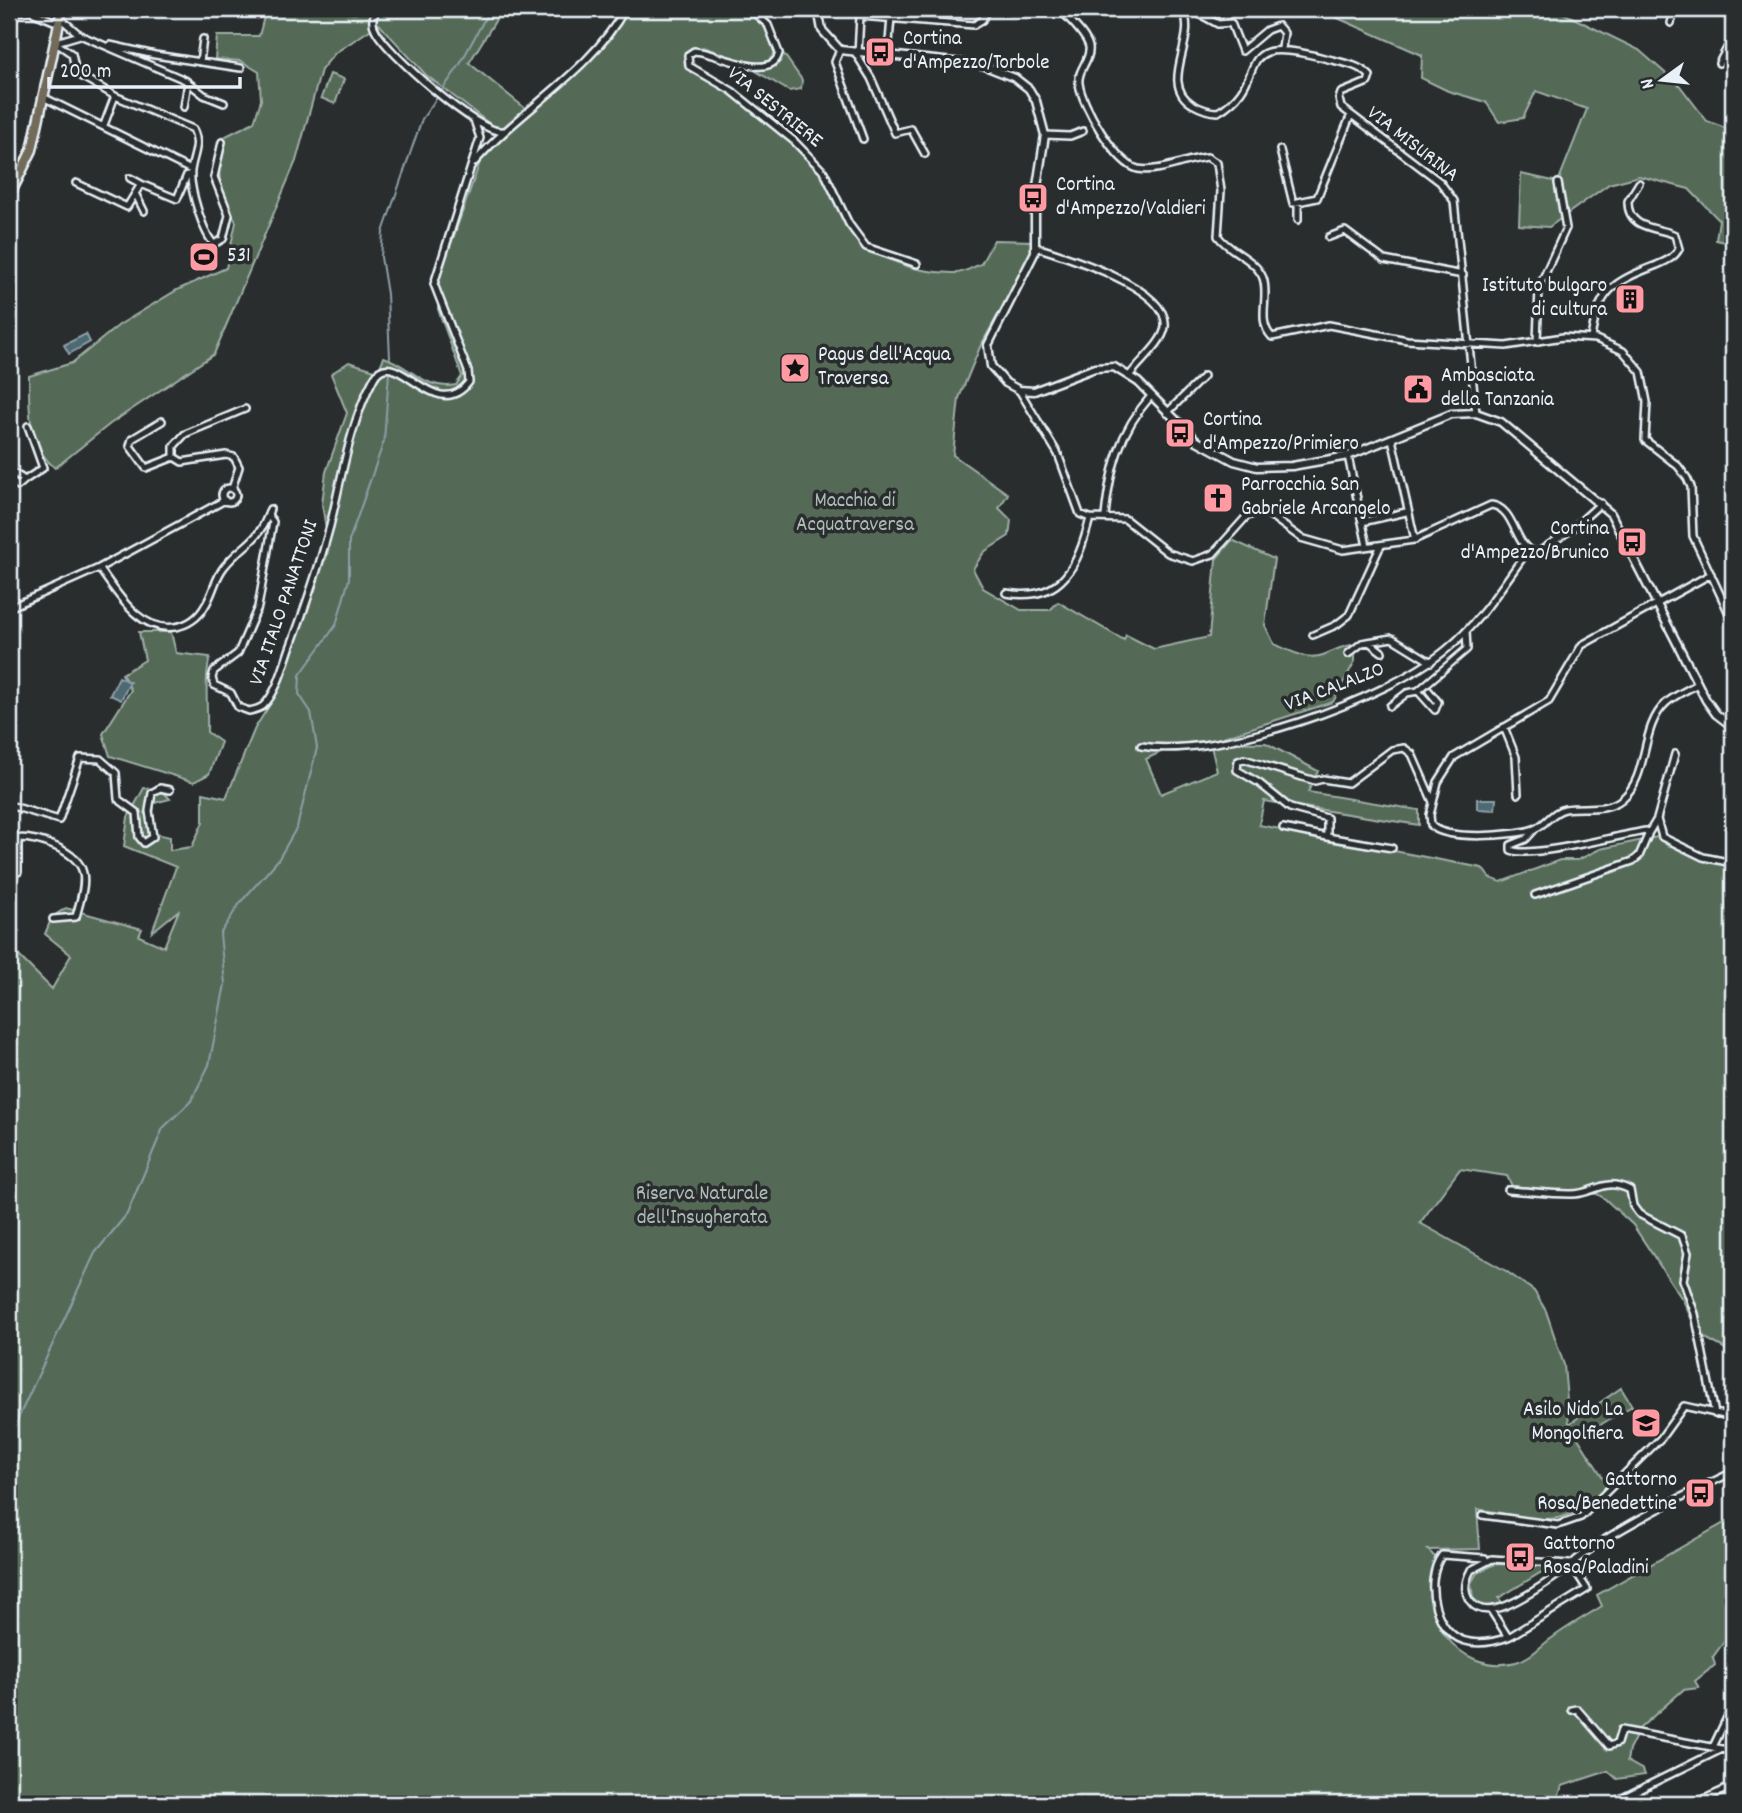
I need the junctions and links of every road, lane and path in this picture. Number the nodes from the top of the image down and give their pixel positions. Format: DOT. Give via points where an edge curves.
graph roads {
  1 [pos="48,9"];
  2 [pos="625,9"];
  3 [pos="750,9"];
  4 [pos="818,9"];
  5 [pos="988,9"];
  6 [pos="1060,9"];
  7 [pos="1182,9"];
  8 [pos="1675,9"];
  9 [pos="1731,9"];
  10 [pos="376,10"];
  11 [pos="31,12"];
  12 [pos="9,13"];
  13 [pos="1733,14"];
  14 [pos="60,17"];
  15 [pos="891,17"];
  16 [pos="1671,23"];
  17 [pos="80,35"];
  18 [pos="1733,37"];
  19 [pos="203,39"];
  20 [pos="56,43"];
  21 [pos="109,45"];
  22 [pos="1282,48"];
  23 [pos="840,50"];
  24 [pos="857,54"];
  25 [pos="888,55"];
  26 [pos="200,62"];
  27 [pos="1718,63"];
  28 [pos="230,67"];
  29 [pos="241,68"];
  30 [pos="229,76"];
  31 [pos="188,82"];
  32 [pos="115,96"];
  33 [pos="45,98"];
  34 [pos="224,103"];
  35 [pos="184,107"];
  36 [pos="1350,117"];
  37 [pos="474,120"];
  38 [pos="104,125"];
  39 [pos="506,130"];
  40 [pos="1083,131"];
  41 [pos="1045,135"];
  42 [pos="863,139"];
  43 [pos="222,142"];
  44 [pos="1280,150"];
  45 [pos="925,154"];
  46 [pos="474,163"];
  47 [pos="191,173"];
  48 [pos="130,178"];
  49 [pos="76,183"];
  50 [pos="1558,183"];
  51 [pos="1639,183"];
  52 [pos="141,184"];
  53 [pos="136,195"];
  54 [pos="9,196"];
  55 [pos="1298,203"];
  56 [pos="144,211"];
  57 [pos="1298,220"];
  58 [pos="1329,237"];
  59 [pos="1036,247"];
  60 [pos="916,264"];
  61 [pos="1463,275"];
  62 [pos="1591,338"];
  63 [pos="1469,342"];
  64 [pos="1537,342"];
  65 [pos="1130,375"];
  66 [pos="1204,376"];
  67 [pos="1019,390"];
  68 [pos="1151,396"];
  69 [pos="245,409"];
  70 [pos="1167,413"];
  71 [pos="1476,413"];
  72 [pos="162,421"];
  73 [pos="28,426"];
  74 [pos="1392,439"];
  75 [pos="1348,456"];
  76 [pos="174,457"];
  77 [pos="9,470"];
  78 [pos="9,480"];
  79 [pos="25,480"];
  80 [pos="1601,503"];
  81 [pos="1406,512"];
  82 [pos="1105,516"];
  83 [pos="1090,518"];
  84 [pos="1362,522"];
  85 [pos="1415,540"];
  86 [pos="1381,545"];
  87 [pos="1367,546"];
  88 [pos="1528,550"];
  89 [pos="99,568"];
  90 [pos="1711,574"];
  91 [pos="1006,593"];
  92 [pos="1657,604"];
  93 [pos="9,608"];
  94 [pos="1733,622"];
  95 [pos="1466,631"];
  96 [pos="1312,635"];
  97 [pos="1369,642"];
  98 [pos="1382,652"];
  99 [pos="1348,654"];
  100 [pos="1431,662"];
  101 [pos="1698,684"];
  102 [pos="1418,691"];
  103 [pos="1429,691"];
  104 [pos="1390,706"];
  105 [pos="1504,727"];
  106 [pos="1733,727"];
  107 [pos="1141,747"];
  108 [pos="1675,754"];
  109 [pos="170,790"];
  110 [pos="1518,794"];
  111 [pos="1433,802"];
  112 [pos="9,806"];
  113 [pos="1657,819"];
  114 [pos="1283,828"];
  115 [pos="1535,829"];
  116 [pos="9,831"];
  117 [pos="1648,834"];
  118 [pos="1327,837"];
  119 [pos="18,838"];
  120 [pos="1392,848"];
  121 [pos="1733,863"];
  122 [pos="18,872"];
  123 [pos="1535,895"];
  124 [pos="53,919"];
  125 [pos="1508,1190"];
  126 [pos="1716,1414"];
  127 [pos="1733,1417"];
  128 [pos="1733,1472"];
  129 [pos="1482,1515"];
  130 [pos="1492,1559"];
  131 [pos="1570,1563"];
  132 [pos="1492,1612"];
  133 [pos="1508,1637"];
  134 [pos="1733,1705"];
  135 [pos="1572,1710"];
  136 [pos="1713,1747"];
  137 [pos="1722,1749"];
  138 [pos="1733,1751"];
  139 [pos="1733,1786"];
  140 [pos="1610,1804"];
  141 [pos="1693,1804"];
  1 -- 11 [label="street"];
  2 -- 39 [label="street" via="592,54"];
  3 -- 60 [label="street, VIA SESTRIERE" via="770,29 779,53 775,61 765,66 747,65 694,51 687,58 689,66 732,91 794,141 824,172 849,224 866,247"];
  4 -- 23 [label="street" via="822,30"];
  5 -- 15 [label="street" via="974,25"];
  6 -- 63 [label="street" via="1089,46 1079,75 1080,89 1096,123 1123,160 1142,169 1207,157 1217,163 1221,191 1218,236 1261,274 1265,322 1271,336 1329,325 1402,340"];
  7 -- 22 [label="street" via="1217,24 1231,23 1242,51 1271,28 1281,27"];
  7 -- 22 [label="street" via="1187,30 1178,80 1184,97 1201,109 1216,113 1227,107 1258,58"];
  8 -- 16 [label="street"];
  9 -- 13 [label="street"];
  10 -- 37 [label="street" via="373,25 378,35"];
  11 -- 12 [label="street"];
  11 -- 14 [label="street"];
  14 -- 17 [label="street"];
  14 -- 20 [label="main road"];
  15 -- 24 [label="street" via="860,16"];
  15 -- 25 [label="street"];
  17 -- 20 [label="street"];
  17 -- 21 [label="street"];
  18 -- 27 [label="street"];
  19 -- 26 [label="street"];
  20 -- 32 [label="street" via="72,54 76,73"];
  20 -- 33 [label="main road"];
  21 -- 26 [label="street"];
  21 -- 31 [label="street"];
  22 -- 36 [label="street, VIA MISURINA" via="1368,73 1368,82 1340,96"];
  23 -- 24 [label="street"];
  23 -- 42 [label="street" via="835,63"];
  24 -- 25 [label="street"];
  24 -- 45 [label="street" via="895,134 911,130"];
  25 -- 41 [label="street" via="967,62 1010,75 1031,92"];
  26 -- 28 [label="street"];
  28 -- 29 [label="street"];
  28 -- 30 [label="street"];
  31 -- 34 [label="street"];
  31 -- 35 [label="street"];
  32 -- 38 [label="street"];
  32 -- 47 [label="street" via="193,129 198,145"];
  33 -- 38 [label="street"];
  33 -- 54 [label="main road" via="30,155"];
  36 -- 55 [label="street" via="1319,196"];
  36 -- 61 [label="street, VIA MISURINA" via="1449,191"];
  37 -- 39 [label="street" via="494,132"];
  37 -- 46 [label="street" via="480,135"];
  38 -- 47 [label="street"];
  39 -- 46 [label="street"];
  40 -- 41 [label="street" via="1070,136"];
  41 -- 59 [label="street" via="1035,193"];
  43 -- 47 [label="street" via="214,177 229,219 217,244 210,241 191,187"];
  44 -- 55 [label="street" via="1292,202"];
  46 -- 89 [label="street, VIA ITALO PANATTONI" via="434,284 470,380 460,391 443,395 421,387 392,367 382,368 374,377 360,410 287,657 265,703 249,711 239,706 232,693 214,685 212,675 238,653 258,607 273,522 269,512 248,547 222,570 200,613 181,626 162,628 145,622"];
  47 -- 52 [label="street" via="177,199"];
  48 -- 52 [label="street"];
  49 -- 53 [label="street" via="127,207"];
  50 -- 64 [label="street" via="1566,228 1539,287"];
  51 -- 62 [label="street" via="1628,201 1630,213 1650,230 1675,234 1679,249 1670,259 1609,289 1597,309"];
  52 -- 53 [label="street"];
  53 -- 56 [label="street"];
  55 -- 57 [label="street"];
  58 -- 61 [label="street" via="1345,231 1384,260"];
  59 -- 65 [label="street" via="1121,279 1160,309 1164,332"];
  59 -- 67 [label="street" via="1033,262 988,345 994,371"];
  61 -- 63 [label="street, VIA MISURINA"];
  62 -- 64 [label="street"];
  62 -- 90 [label="street" via="1623,351 1641,372 1647,402 1645,440 1687,478 1693,536"];
  63 -- 64 [label="street" via="1506,346"];
  63 -- 71 [label="street, VIA MISURINA"];
  65 -- 67 [label="street" via="1105,367 1040,389"];
  65 -- 68 [label="street"];
  66 -- 70 [label="street"];
  67 -- 83 [label="street" via="1058,454 1076,509"];
  68 -- 70 [label="street"];
  68 -- 82 [label="street" via="1116,448"];
  69 -- 76 [label="street" via="179,438"];
  70 -- 75 [label="street" via="1197,442 1249,466 1292,467"];
  71 -- 74 [label="street" via="1447,414"];
  71 -- 80 [label="street" via="1509,427"];
  72 -- 76 [label="street" via="132,439 130,446 146,468"];
  73 -- 79 [label="street" via="43,468"];
  74 -- 75 [label="street"];
  74 -- 81 [label="street"];
  75 -- 84 [label="street"];
  76 -- 89 [label="street" via="185,462 233,456 239,467 232,489 223,492 225,500"];
  77 -- 79 [label="street"];
  78 -- 79 [label="street" via="18,486"];
  80 -- 88 [label="street" via="1544,550"];
  80 -- 92 [label="street" via="1618,524"];
  81 -- 84 [label="street"];
  81 -- 85 [label="street"];
  82 -- 83 [label="street"];
  82 -- 87 [label="street" via="1129,521 1168,553 1188,561 1213,554 1246,517 1257,512 1327,548"];
  83 -- 91 [label="street" via="1063,581 1038,594"];
  84 -- 87 [label="street"];
  85 -- 86 [label="street"];
  85 -- 88 [label="street" via="1494,505 1505,512"];
  86 -- 87 [label="street"];
  86 -- 96 [label="street" via="1349,615"];
  88 -- 95 [label="street, VIA CALALZO"];
  89 -- 93 [label="street"];
  90 -- 92 [label="street"];
  90 -- 94 [label="street"];
  92 -- 101 [label="street"];
  92 -- 105 [label="street" via="1582,645 1553,697"];
  95 -- 100 [label="street, VIA CALALZO"];
  95 -- 102 [label="street" via="1466,649"];
  97 -- 98 [label="street"];
  97 -- 99 [label="street"];
  97 -- 100 [label="street" via="1396,639"];
  100 -- 107 [label="street, VIA CALALZO" via="1358,701 1250,735 1196,748"];
  101 -- 106 [label="street" via="1716,714"];
  101 -- 115 [label="street" via="1658,712 1635,779 1624,797 1606,807 1559,811"];
  102 -- 103 [label="street" via="1435,710 1438,702"];
  102 -- 104 [label="street" via="1406,693"];
  105 -- 110 [label="street" via="1516,757"];
  105 -- 111 [label="street" via="1450,760"];
  108 -- 113 [label="street"];
  109 -- 112 [label="street" via="160,788 152,793 153,837 147,843 139,837 137,813 118,799 116,773 100,759 80,758 60,820"];
  111 -- 115 [label="street" via="1431,825 1443,833 1509,835"];
  111 -- 118 [label="street" via="1412,754 1404,748 1392,750 1348,783 1315,781 1238,761 1237,770 1290,808 1327,818"];
  113 -- 117 [label="street"];
  113 -- 121 [label="street" via="1662,837 1703,856"];
  114 -- 118 [label="street"];
  115 -- 117 [label="street" via="1511,845 1511,850 1530,853"];
  116 -- 119 [label="street"];
  117 -- 123 [label="street" via="1633,861"];
  118 -- 120 [label="street"];
  119 -- 122 [label="street"];
  119 -- 124 [label="street" via="67,853 83,872 76,917"];
  125 -- 126 [label="street" via="1573,1194 1602,1184 1621,1186 1630,1190 1633,1208 1639,1214 1682,1236 1688,1253 1683,1279"];
  126 -- 127 [label="street"];
  126 -- 129 [label="street" via="1684,1406 1661,1438 1574,1520 1558,1525"];
  128 -- 131 [label="street"];
  130 -- 131 [label="street"];
  130 -- 132 [label="street" via="1472,1568 1465,1588 1475,1606"];
  130 -- 133 [label="street" via="1442,1555 1433,1573 1433,1600 1442,1620 1462,1640 1477,1643"];
  131 -- 132 [label="street" via="1566,1570"];
  131 -- 133 [label="street" via="1587,1589"];
  132 -- 133 [label="street"];
  134 -- 136 [label="street"];
  135 -- 136 [label="street" via="1577,1709 1609,1746 1617,1743 1621,1730"];
  136 -- 137 [label="street"];
  137 -- 138 [label="street"];
  137 -- 140 [label="street"];
  139 -- 141 [label="street"];
}
